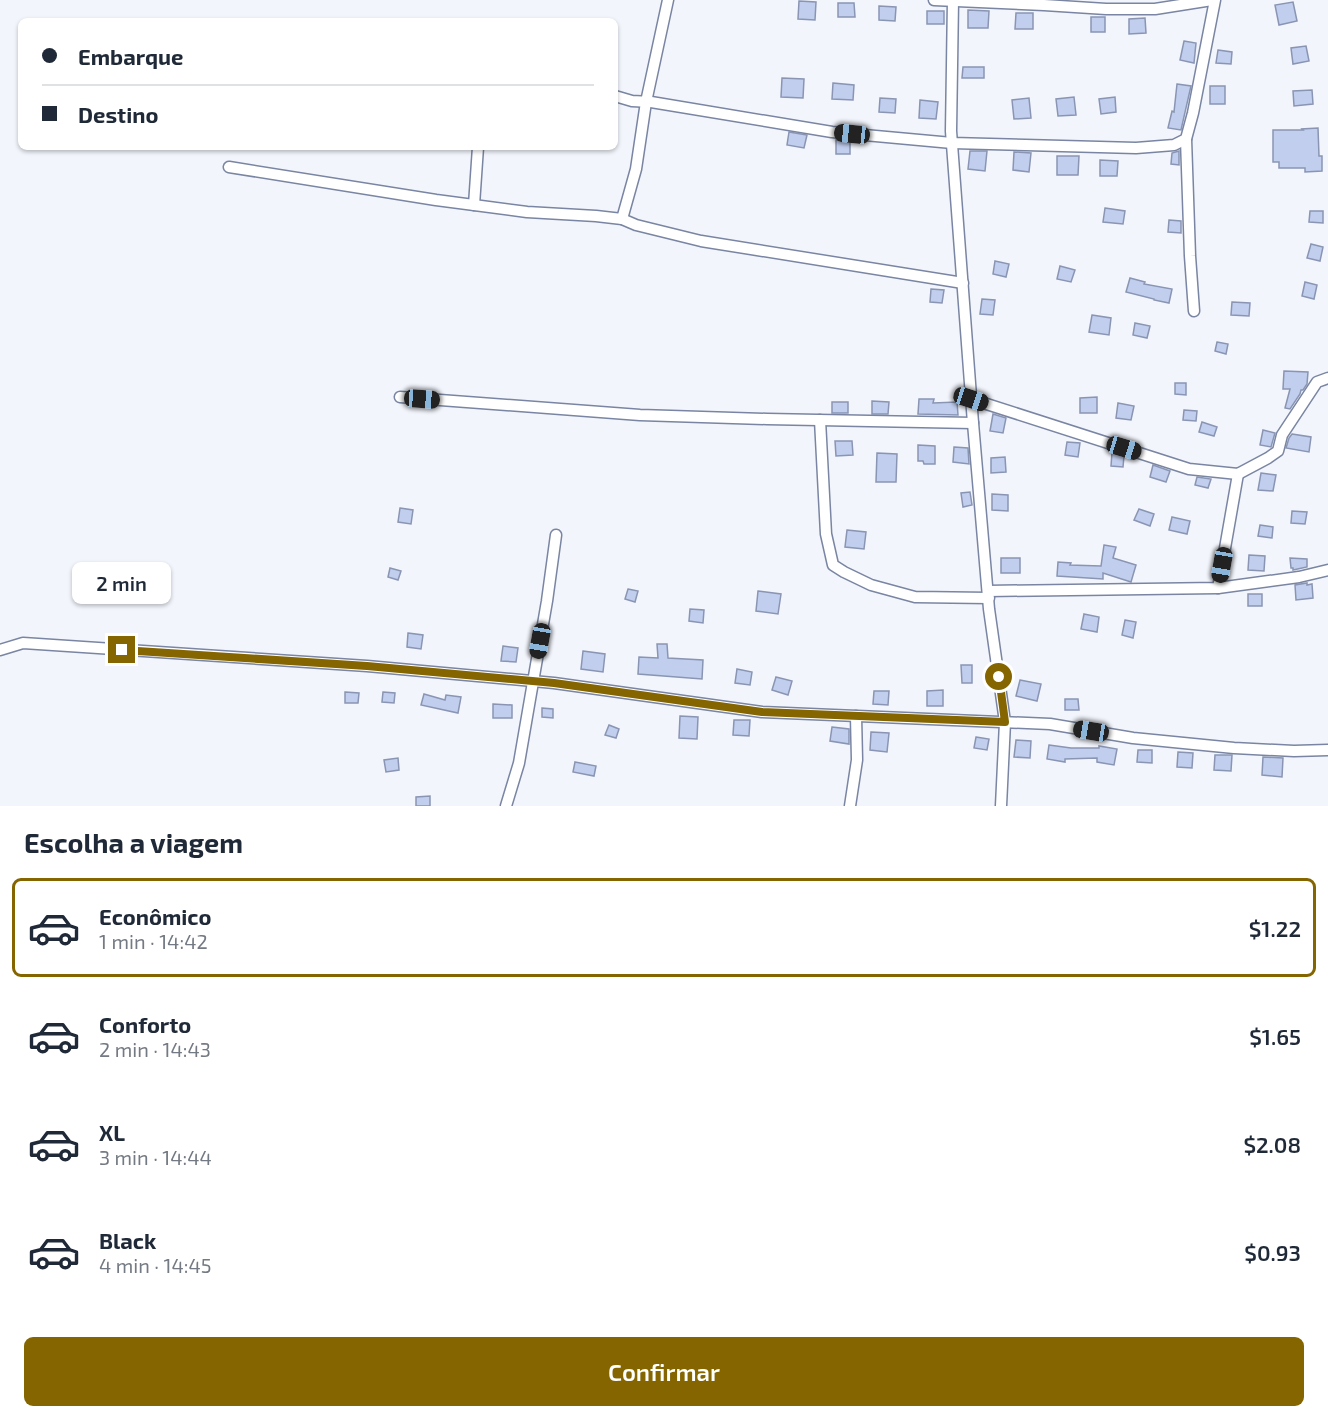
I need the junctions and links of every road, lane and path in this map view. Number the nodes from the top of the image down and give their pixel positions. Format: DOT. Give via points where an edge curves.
graph roads {
  1 [pos="668,0"];
  2 [pos="934,0"];
  3 [pos="1214,0"];
  4 [pos="953,1"];
  5 [pos="618,97"];
  6 [pos="646,102"];
  7 [pos="1186,139"];
  8 [pos="952,143"];
  9 [pos="477,150"];
  10 [pos="229,167"];
  11 [pos="474,205"];
  12 [pos="622,219"];
  13 [pos="963,283"];
  14 [pos="1194,311"];
  15 [pos="1328,378"];
  16 [pos="400,397"];
  17 [pos="971,399"];
  18 [pos="820,420"];
  19 [pos="973,423"];
  20 [pos="1238,474"];
  21 [pos="556,535"];
  22 [pos="1328,570"];
  23 [pos="1218,588"];
  24 [pos="988,594"];
  25 [pos="0,650"];
  26 [pos="534,681"];
  27 [pos="856,716"];
  28 [pos="1005,722"];
  29 [pos="1328,750"];
  30 [pos="506,806"];
  31 [pos="850,806"];
  32 [pos="1001,806"];
  1 -- 6 [label="street"];
  2 -- 4 [label="street"];
  3 -- 4 [label="street" via="1155,9"];
  3 -- 7 [label="street"];
  4 -- 8 [label="street"];
  5 -- 6 [label="street"];
  6 -- 8 [label="street" via="832,132"];
  6 -- 12 [label="street" via="636,169"];
  7 -- 8 [label="street" via="1174,145 1136,148"];
  7 -- 14 [label="street"];
  8 -- 13 [label="street"];
  9 -- 11 [label="street"];
  10 -- 11 [label="street"];
  11 -- 12 [label="street"];
  12 -- 13 [label="street" via="700,241"];
  13 -- 17 [label="street"];
  15 -- 20 [label="street" via="1317,382 1282,435 1278,451"];
  16 -- 18 [label="street" via="640,415"];
  17 -- 19 [label="street"];
  17 -- 20 [label="street" via="1189,469"];
  18 -- 19 [label="street"];
  18 -- 24 [label="street" via="825,534 833,565 871,585 915,597"];
  19 -- 24 [label="street"];
  20 -- 23 [label="street"];
  21 -- 26 [label="street"];
  22 -- 23 [label="street"];
  23 -- 24 [label="street"];
  24 -- 28 [label="street"];
  25 -- 26 [label="street" via="23,643"];
  26 -- 27 [label="street" via="762,712"];
  26 -- 30 [label="street" via="519,763"];
  27 -- 28 [label="street"];
  27 -- 31 [label="street" via="857,760"];
  28 -- 29 [label="street" via="1050,724 1132,738 1234,748"];
  28 -- 32 [label="street"];
}
